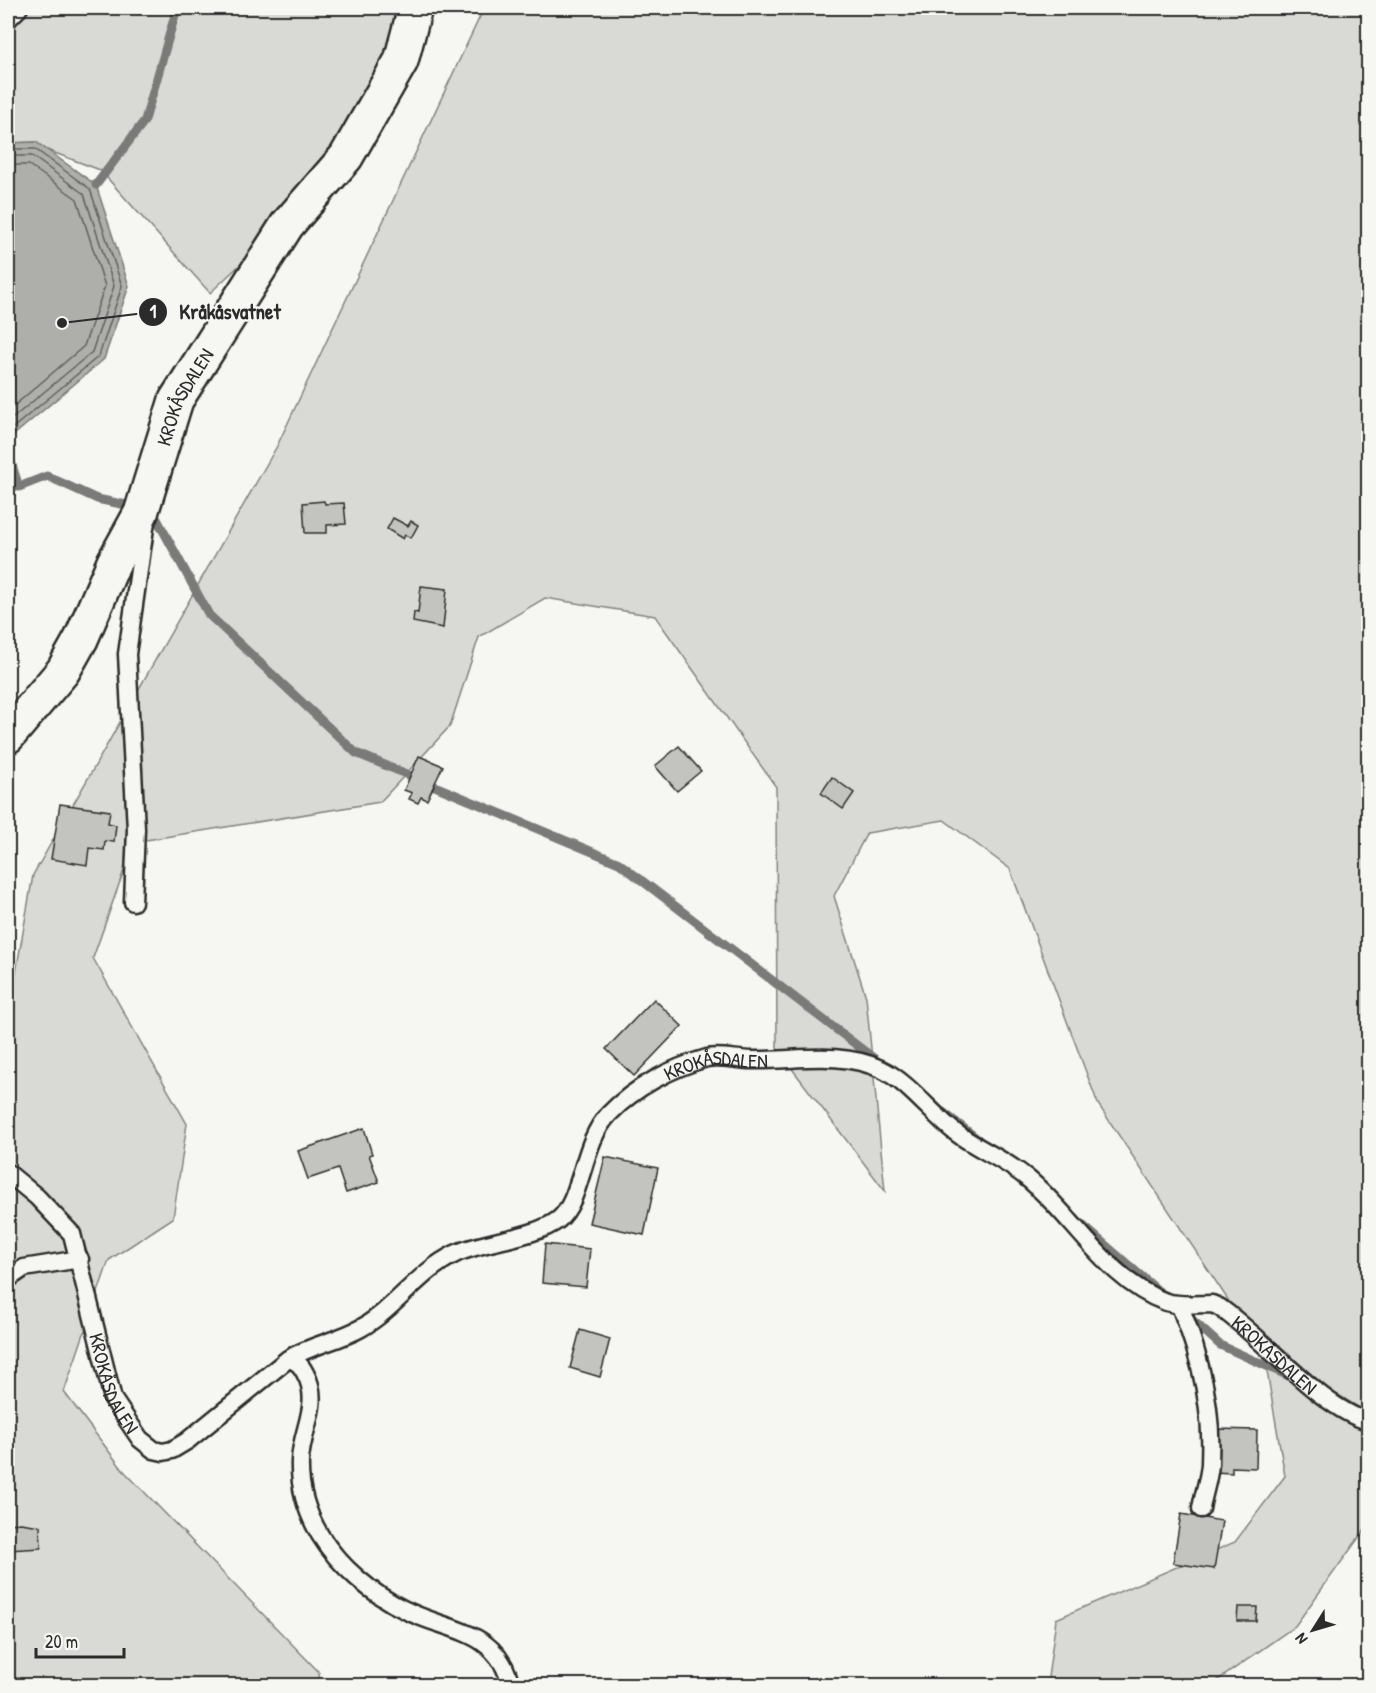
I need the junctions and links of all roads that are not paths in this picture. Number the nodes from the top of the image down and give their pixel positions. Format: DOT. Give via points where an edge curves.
graph roads {
  1 [pos="19,8"];
  2 [pos="415,8"];
  3 [pos="8,19"];
  4 [pos="141,513"];
  5 [pos="8,736"];
  6 [pos="133,902"];
  7 [pos="8,1173"];
  8 [pos="80,1259"];
  9 [pos="8,1279"];
  10 [pos="1175,1304"];
  11 [pos="288,1359"];
  12 [pos="1368,1421"];
  13 [pos="1201,1509"];
  14 [pos="511,1686"];
  1 -- 3 [label="lane"];
  2 -- 4 [label="street, KROKÅSDALEN" via="401,61 351,148 287,225 176,400"];
  4 -- 5 [label="street, KROKÅSDALEN" via="63,671"];
  4 -- 6 [label="lane" via="147,523 127,654 136,829"];
  7 -- 8 [label="lane, KROKÅSDALEN" via="72,1234"];
  8 -- 9 [label="lane" via="24,1268"];
  8 -- 11 [label="lane, KROKÅSDALEN" via="113,1399 140,1438 154,1450 172,1450 187,1441"];
  10 -- 11 [label="lane, KROKÅSDALEN" via="1135,1284 1107,1261 1036,1185 1014,1167 957,1134 882,1069 829,1058 710,1057 661,1075 598,1126 572,1199 557,1221 455,1254 415,1281 387,1310 360,1329"];
  10 -- 12 [label="lane, KROKÅSDALEN" via="1219,1307 1326,1398 1352,1417"];
  10 -- 13 [label="lane" via="1180,1306 1194,1339 1209,1425 1210,1465"];
  11 -- 14 [label="lane" via="302,1366 312,1384 308,1426 299,1459 300,1478 312,1521 323,1539 370,1589 406,1611 487,1644 499,1656"];
}
